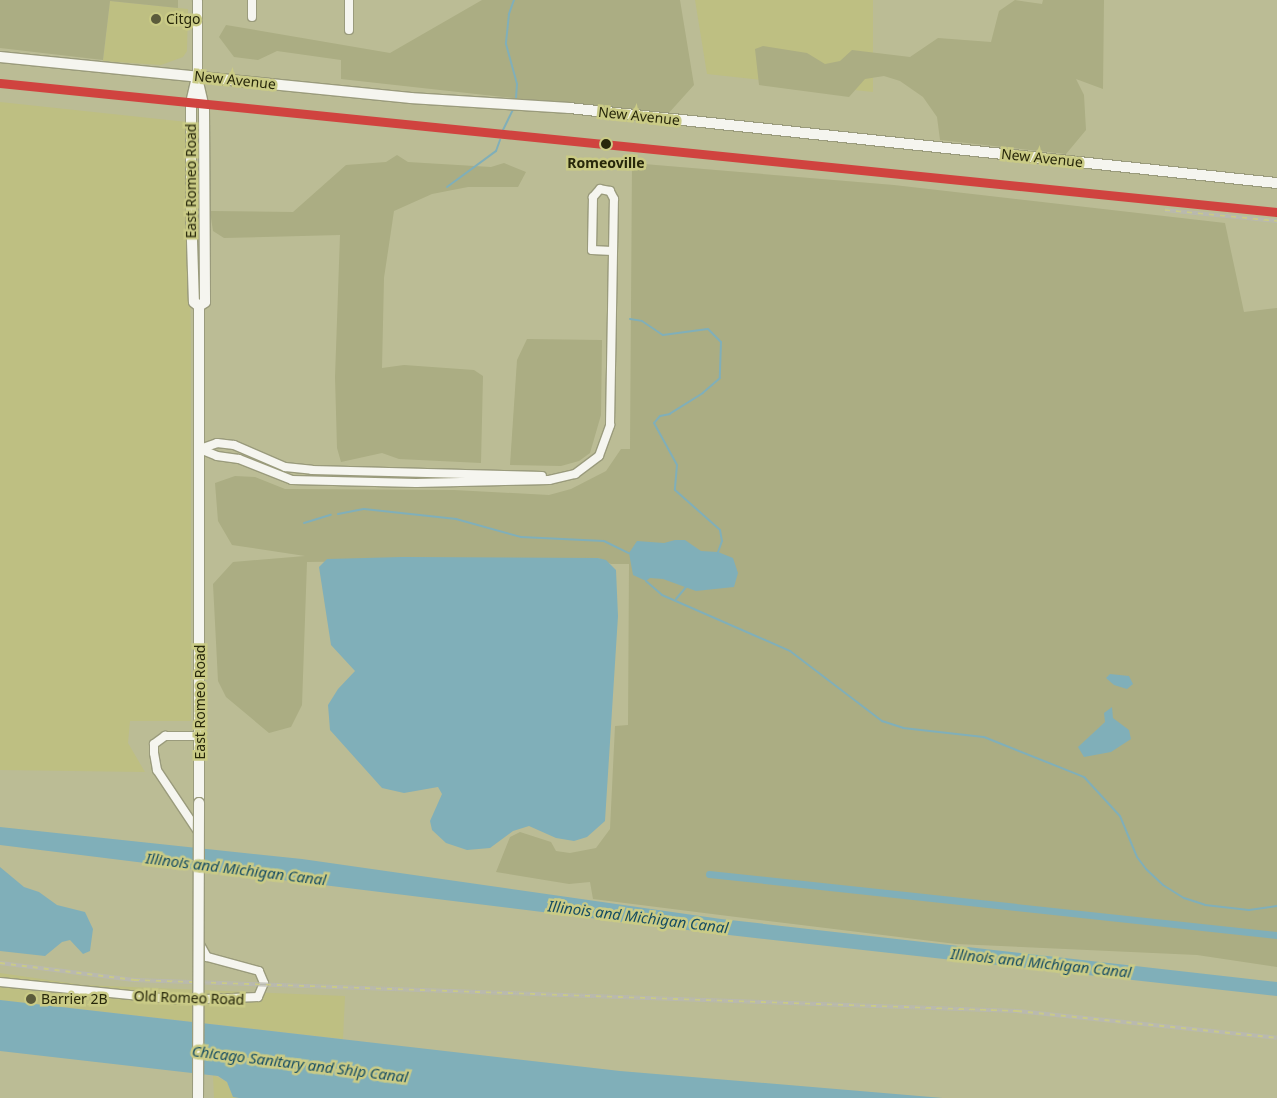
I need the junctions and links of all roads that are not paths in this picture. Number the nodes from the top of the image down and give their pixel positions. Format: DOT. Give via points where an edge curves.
graph roads {
  1 [pos="197,0"];
  2 [pos="252,0"];
  3 [pos="348,0"];
  4 [pos="252,16"];
  5 [pos="349,30"];
  6 [pos="0,57"];
  7 [pos="197,77"];
  8 [pos="1277,183"];
  9 [pos="612,251"];
  10 [pos="200,450"];
  11 [pos="558,478"];
  12 [pos="200,736"];
  13 [pos="0,982"];
  14 [pos="198,1098"];
  1 -- 7 [label="street"];
  2 -- 4 [label="street"];
  3 -- 5 [label="street"];
  6 -- 7 [label="main road, New Avenue"];
  7 -- 8 [label="main road, New Avenue" via="410,98 569,108"];
  7 -- 10 [label="main road, East Romeo Road" via="204,103 205,302 199,306"];
  9 -- 9 [label="street" via="614,200 610,191 600,189 593,197 592,250"];
  9 -- 11 [label="street" via="609,434 603,450 588,467"];
  10 -- 11 [label="street" via="239,459 292,480 416,483"];
  10 -- 11 [label="street" via="217,443 234,445 295,469"];
  10 -- 12 [label="main road, East Romeo Road"];
  12 -- 13 [label="street, Old Romeo Road, bridge" via="165,736 154,744 157,770 195,824 202,845 201,949 207,958 259,972 263,988 254,1000 134,996"];
  12 -- 14 [label="main road, East Romeo Road, bridge"];
}
